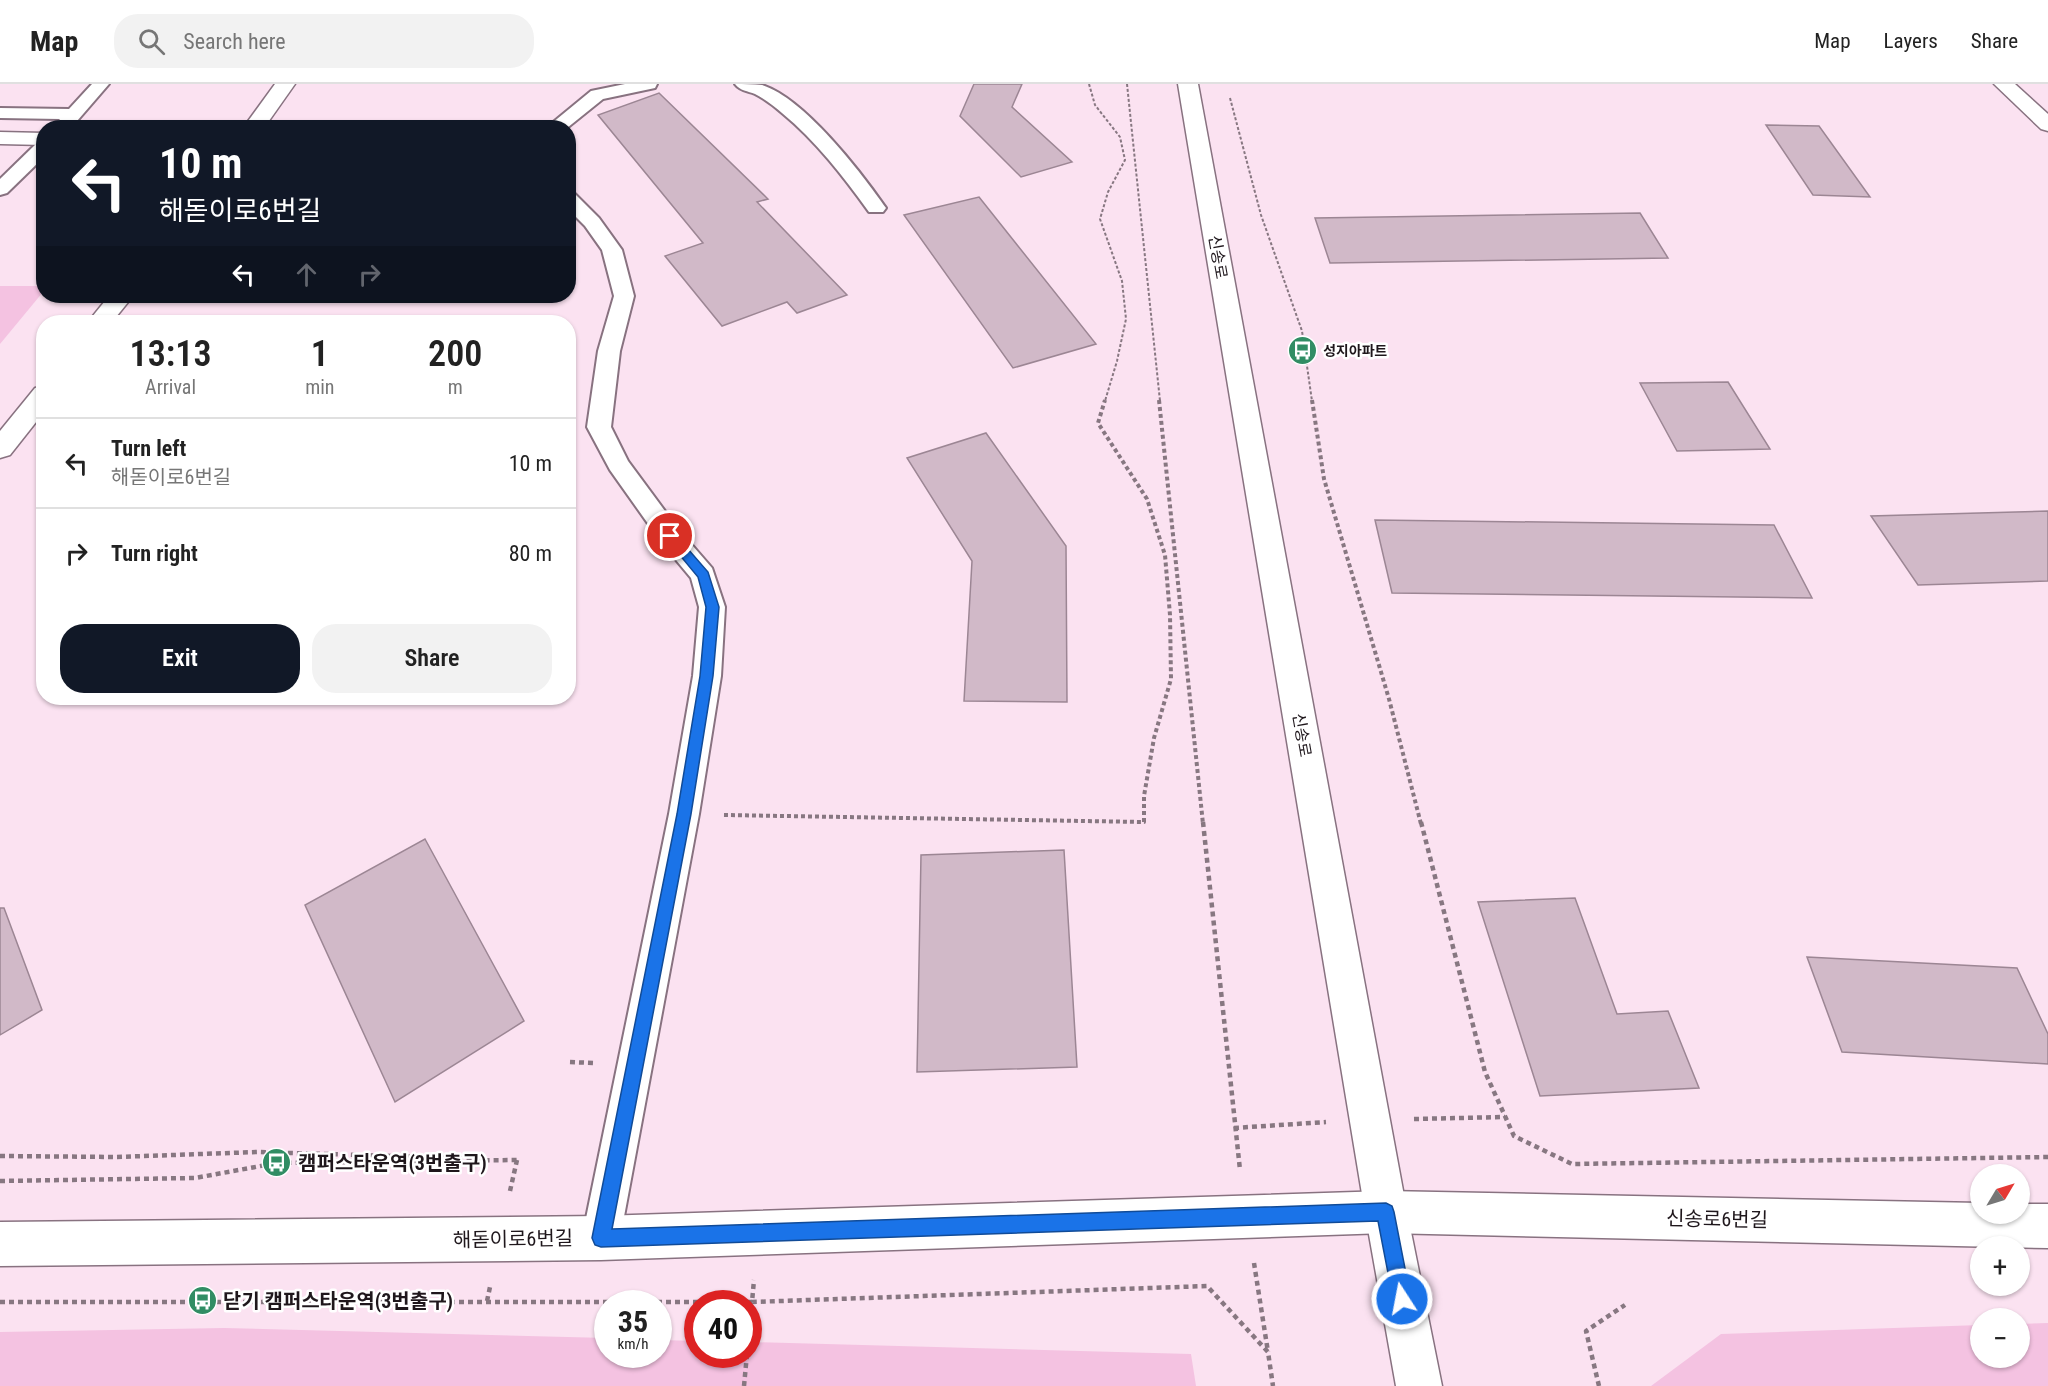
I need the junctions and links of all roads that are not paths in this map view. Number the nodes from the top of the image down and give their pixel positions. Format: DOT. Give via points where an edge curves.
graph roads {
  1 [pos="101,84"];
  2 [pos="285,84"];
  3 [pos="649,84"];
  4 [pos="743,84"];
  5 [pos="1188,84"];
  6 [pos="2004,84"];
  7 [pos="0,113"];
  8 [pos="59,120"];
  9 [pos="68,120"];
  10 [pos="259,120"];
  11 [pos="565,120"];
  12 [pos="2048,125"];
  13 [pos="0,138"];
  14 [pos="36,139"];
  15 [pos="36,154"];
  16 [pos="2,186"];
  17 [pos="576,206"];
  18 [pos="876,208"];
  19 [pos="116,303"];
  20 [pos="106,315"];
  21 [pos="36,404"];
  22 [pos="0,449"];
  23 [pos="1386,1212"];
  24 [pos="2048,1226"];
  25 [pos="601,1238"];
  26 [pos="0,1244"];
  27 [pos="1419,1386"];
  1 -- 9 [label="lane"];
  2 -- 10 [label="street"];
  3 -- 11 [label="lane" via="597,95"];
  4 -- 18 [label="lane" via="759,88 795,114"];
  5 -- 23 [label="street, 신송로"];
  6 -- 12 [label="street"];
  7 -- 8 [label="lane"];
  13 -- 14 [label="street"];
  15 -- 16 [label="lane"];
  17 -- 25 [label="lane" via="612,250 624,296 609,351 599,427 618,464 703,575 712,607 707,676 684,814"];
  19 -- 20 [label="street"];
  21 -- 22 [label="street"];
  23 -- 24 [label="street, 신송로6번길"];
  23 -- 25 [label="street, 해돋이로6번길"];
  23 -- 27 [label="street, 신송로"];
  25 -- 26 [label="street, 해돋이로6번길"];
}
